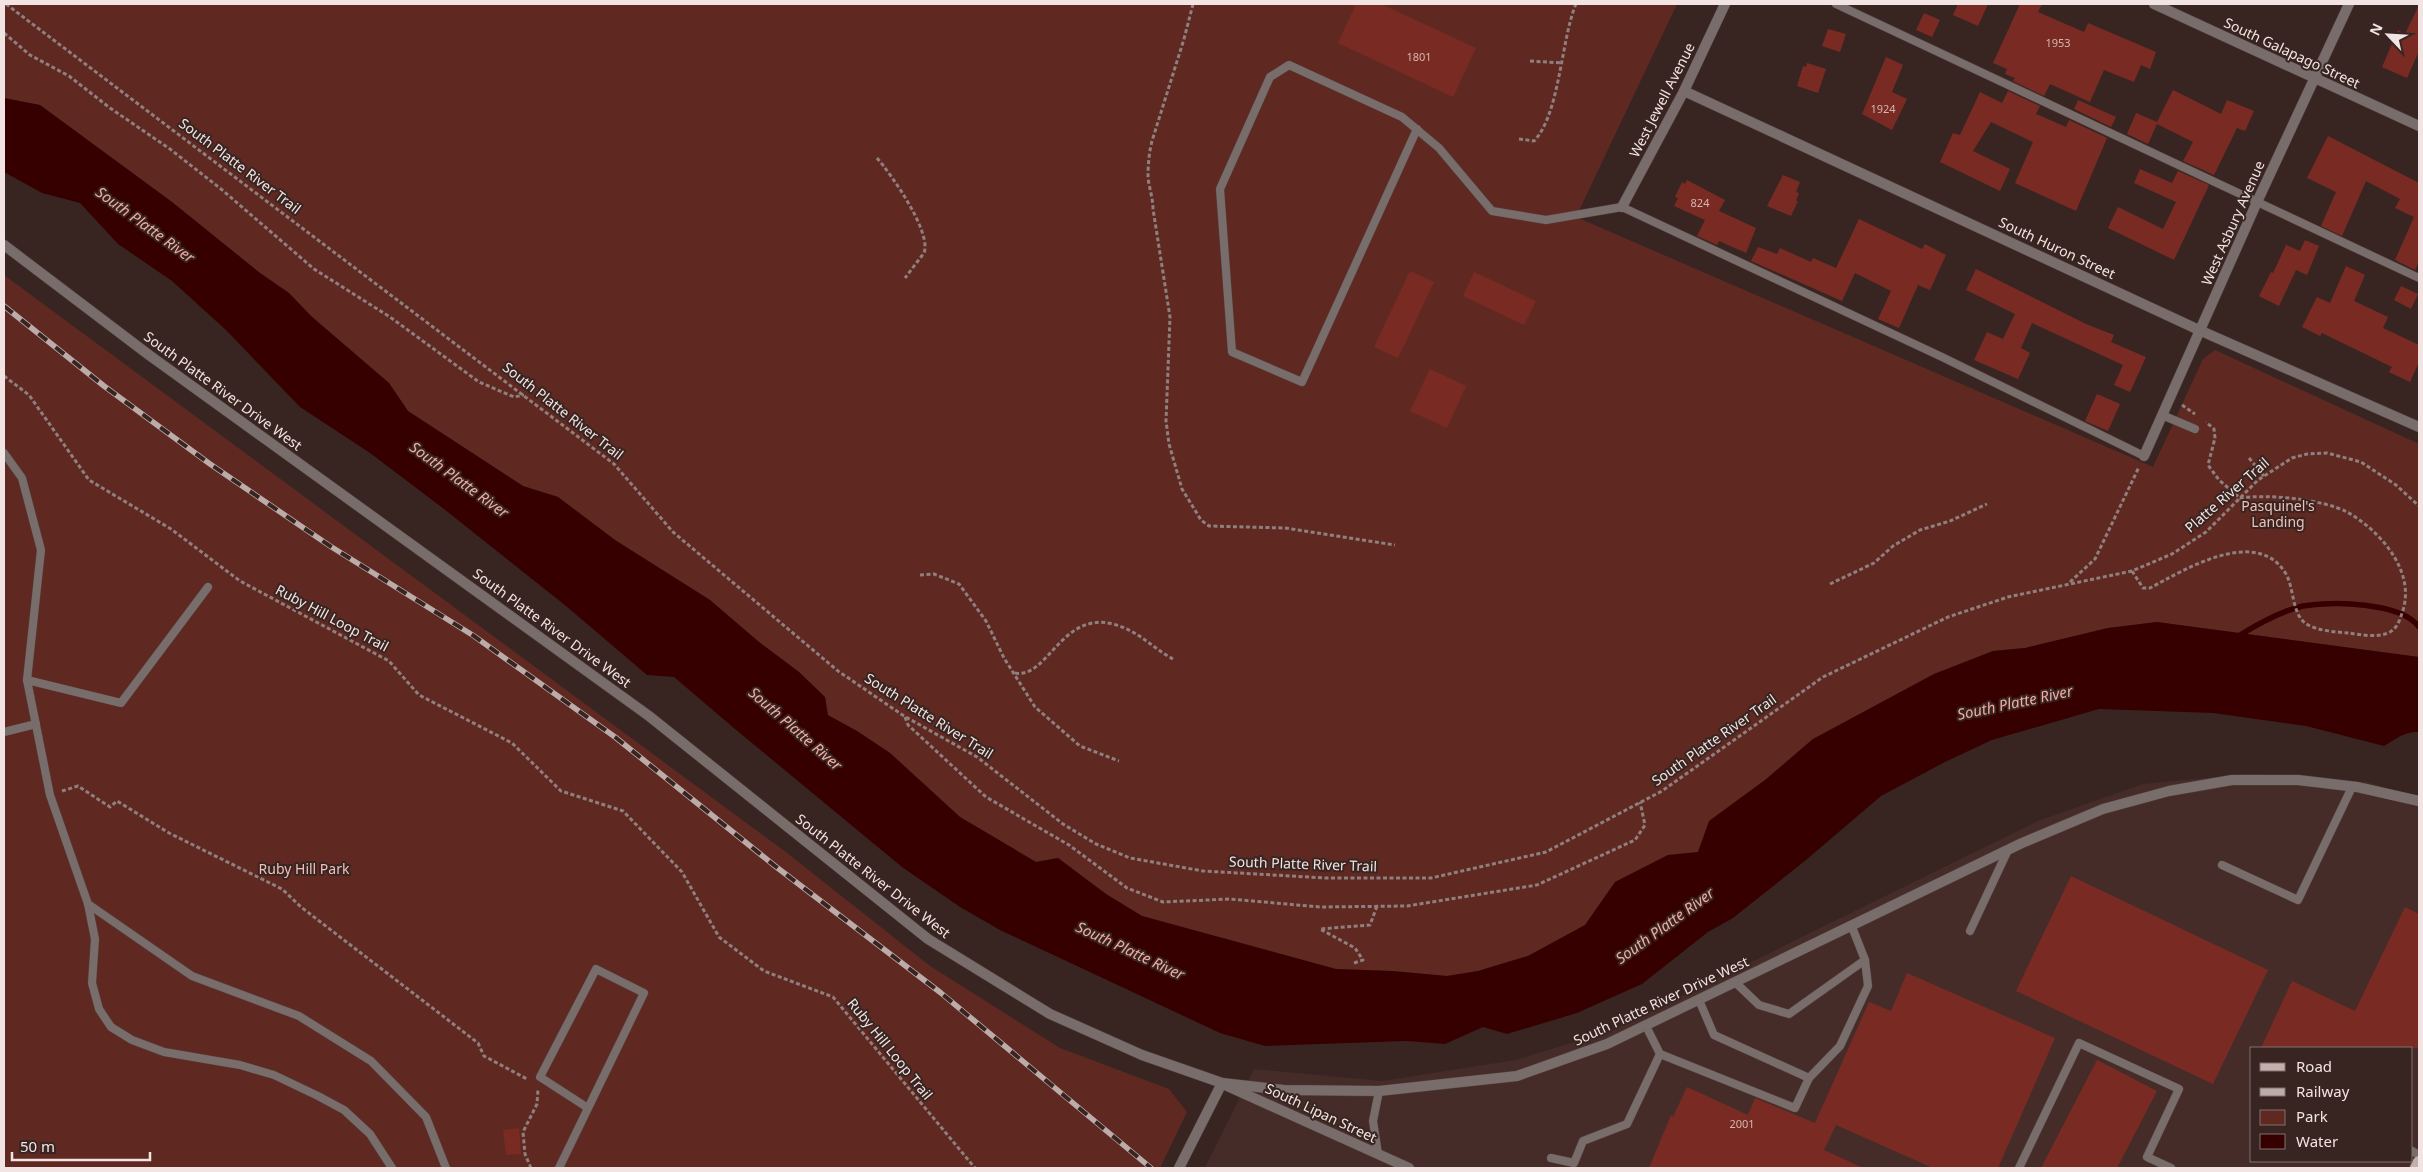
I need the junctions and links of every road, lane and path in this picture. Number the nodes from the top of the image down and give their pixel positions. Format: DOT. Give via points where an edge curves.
graph roads {
  1 [pos="6,4"];
  2 [pos="1193,4"];
  3 [pos="1576,4"];
  4 [pos="1725,4"];
  5 [pos="1836,4"];
  6 [pos="2154,4"];
  7 [pos="2350,4"];
  8 [pos="4,33"];
  9 [pos="1530,61"];
  10 [pos="1562,63"];
  11 [pos="2314,78"];
  12 [pos="1684,91"];
  13 [pos="2419,126"];
  14 [pos="1417,129"];
  15 [pos="1519,139"];
  16 [pos="877,158"];
  17 [pos="2257,202"];
  18 [pos="1622,207"];
  19 [pos="4,245"];
  20 [pos="905,278"];
  21 [pos="2419,278"];
  22 [pos="2200,330"];
  23 [pos="4,376"];
  24 [pos="524,394"];
  25 [pos="2170,397"];
  26 [pos="2162,415"];
  27 [pos="2419,427"];
  28 [pos="2195,429"];
  29 [pos="4,453"];
  30 [pos="2144,456"];
  31 [pos="2249,458"];
  32 [pos="2264,476"];
  33 [pos="2240,498"];
  34 [pos="1987,504"];
  35 [pos="2419,506"];
  36 [pos="1395,546"];
  37 [pos="2132,571"];
  38 [pos="920,575"];
  39 [pos="2069,583"];
  40 [pos="1830,584"];
  41 [pos="208,587"];
  42 [pos="1173,659"];
  43 [pos="1014,673"];
  44 [pos="27,680"];
  45 [pos="904,716"];
  46 [pos="36,724"];
  47 [pos="4,732"];
  48 [pos="1119,761"];
  49 [pos="2352,787"];
  50 [pos="50,795"];
  51 [pos="1640,802"];
  52 [pos="2419,802"];
  53 [pos="2008,850"];
  54 [pos="2222,865"];
  55 [pos="88,904"];
  56 [pos="1377,906"];
  57 [pos="1852,927"];
  58 [pos="1970,931"];
  59 [pos="1865,960"];
  60 [pos="1354,963"];
  61 [pos="1736,983"];
  62 [pos="1699,1000"];
  63 [pos="1646,1026"];
  64 [pos="1660,1054"];
  65 [pos="1809,1078"];
  66 [pos="530,1080"];
  67 [pos="1222,1083"];
  68 [pos="538,1084"];
  69 [pos="1379,1091"];
  70 [pos="588,1108"];
  71 [pos="1378,1154"];
  72 [pos="1551,1158"];
  73 [pos="2419,1162"];
  74 [pos="392,1168"];
  75 [pos="446,1168"];
  76 [pos="531,1168"];
  77 [pos="559,1168"];
  78 [pos="975,1168"];
  79 [pos="1179,1168"];
  80 [pos="1409,1168"];
  81 [pos="2019,1168"];
  82 [pos="2171,1168"];
  83 [pos="2416,1168"];
  1 -- 24 [label="path, South Platte River Trail"];
  2 -- 36 [label="path" via="1152,141 1148,178 1170,317 1166,421 1182,488 1201,520 1209,526 1293,528"];
  3 -- 10 [label="path"];
  4 -- 12 [label="street, West Jewell Avenue"];
  5 -- 17 [label="lane"];
  6 -- 11 [label="street, South Galapago Street"];
  7 -- 11 [label="street, West Asbury Avenue"];
  8 -- 24 [label="path" via="30,55 69,76 170,149 314,269 390,317 480,382 514,398"];
  9 -- 10 [label="path"];
  10 -- 15 [label="path" via="1538,137 1531,142"];
  11 -- 13 [label="street, South Galapago Street"];
  11 -- 17 [label="street, West Asbury Avenue"];
  12 -- 18 [label="street, West Jewell Avenue"];
  12 -- 22 [label="street, South Huron Street"];
  14 -- 14 [label="lane" via="1302,382 1232,352 1220,189 1270,77 1289,65 1402,117"];
  14 -- 18 [label="lane" via="1439,148 1492,211 1546,220"];
  16 -- 20 [label="path" via="923,231 924,253"];
  17 -- 21 [label="lane"];
  17 -- 22 [label="street, West Asbury Avenue"];
  18 -- 30 [label="lane"];
  19 -- 67 [label="street, South Platte River Drive West" via="149,355 649,716 928,939 1050,1014 1142,1055"];
  22 -- 25 [label="street, West Asbury Avenue"];
  22 -- 27 [label="street, South Huron Street"];
  23 -- 78 [label="path, Ruby Hill Loop Trail" via="29,394 88,480 171,528 240,581 389,661 419,695 512,743 561,790 623,811 682,872 719,937 764,970 833,997"];
  24 -- 45 [label="path, South Platte River Trail" via="614,464 673,532 838,671"];
  25 -- 26 [label="street, West Asbury Avenue"];
  25 -- 33 [label="path" via="2214,429 2208,465 2219,480"];
  26 -- 28 [label="lane"];
  26 -- 30 [label="street, West Asbury Avenue"];
  29 -- 44 [label="lane" via="22,478 41,550"];
  30 -- 39 [label="path" via="2095,559"];
  31 -- 32 [label="path"];
  32 -- 33 [label="path, Platte River Trail"];
  32 -- 35 [label="path, Platte River Trail" via="2292,458 2307,454 2343,456 2378,472"];
  33 -- 37 [label="path, Platte River Trail" via="2206,532 2172,554"];
  33 -- 37 [label="path" via="2285,498 2346,512 2372,531 2388,548 2407,588 2405,607 2395,628 2388,633 2374,635 2323,630 2306,623 2298,615 2286,574 2277,564 2259,554 2227,554 2206,560 2150,588 2143,588"];
  34 -- 40 [label="path" via="1920,530 1893,546 1874,563"];
  37 -- 39 [label="path, Platte River Trail"];
  38 -- 43 [label="path" via="934,574 959,584 986,621"];
  39 -- 51 [label="path, South Platte River Trail" via="2008,597 1948,616 1822,677 1662,791"];
  41 -- 44 [label="lane" via="121,703"];
  42 -- 43 [label="path" via="1134,632 1113,624 1097,623 1088,624 1066,636 1033,670"];
  43 -- 48 [label="path" via="1034,706 1057,728 1080,746"];
  44 -- 46 [label="lane"];
  45 -- 51 [label="path, South Platte River Trail" via="977,757 1063,824 1096,844 1130,858 1203,870 1272,876 1431,878 1546,852"];
  45 -- 56 [label="path" via="908,725 986,797 1069,845 1127,888 1163,902 1230,899 1320,907"];
  46 -- 47 [label="lane"];
  46 -- 50 [label="lane"];
  49 -- 52 [label="street, South Platte River Drive West"];
  49 -- 53 [label="street, South Platte River Drive West" via="2298,780 2232,780 2169,791 2103,810"];
  49 -- 54 [label="lane" via="2298,900"];
  50 -- 55 [label="lane"];
  50 -- 66 [label="path" via="78,786 110,807 117,801 169,833 282,889 301,908 478,1043 484,1056"];
  51 -- 56 [label="path" via="1645,825 1635,840 1537,884 1408,906"];
  53 -- 57 [label="street, South Platte River Drive West"];
  53 -- 58 [label="lane"];
  55 -- 74 [label="lane" via="95,939 92,983 99,1009 111,1027 132,1040 164,1052 240,1065 274,1075 318,1096 344,1110 370,1134"];
  55 -- 75 [label="lane" via="192,976 299,1016 371,1061 426,1117"];
  56 -- 60 [label="path" via="1370,925 1320,929 1354,948 1363,960"];
  57 -- 59 [label="lane"];
  57 -- 61 [label="street, South Platte River Drive West"];
  59 -- 61 [label="lane" via="1788,1014 1759,1005"];
  59 -- 65 [label="lane" via="1868,986 1840,1046"];
  61 -- 62 [label="street, South Platte River Drive West"];
  62 -- 63 [label="street, South Platte River Drive West"];
  62 -- 65 [label="lane" via="1714,1036"];
  63 -- 64 [label="lane"];
  63 -- 69 [label="street, South Platte River Drive West" via="1607,1044 1517,1076"];
  64 -- 65 [label="lane" via="1795,1108"];
  64 -- 72 [label="lane" via="1627,1124 1583,1141 1574,1163"];
  67 -- 69 [label="street, South Platte River Drive West" via="1284,1090"];
  67 -- 71 [label="street, South Lipan Street"];
  67 -- 79 [label="street"];
  68 -- 76 [label="path" via="537,1104 523,1132 525,1154"];
  69 -- 71 [label="lane" via="1373,1121"];
  70 -- 70 [label="lane" via="644,993 596,969 540,1077"];
  70 -- 77 [label="lane"];
  71 -- 80 [label="street, South Lipan Street"];
  73 -- 83 [label="main road"];
  81 -- 82 [label="lane" via="2079,1043 2179,1089 2147,1157"];
}
